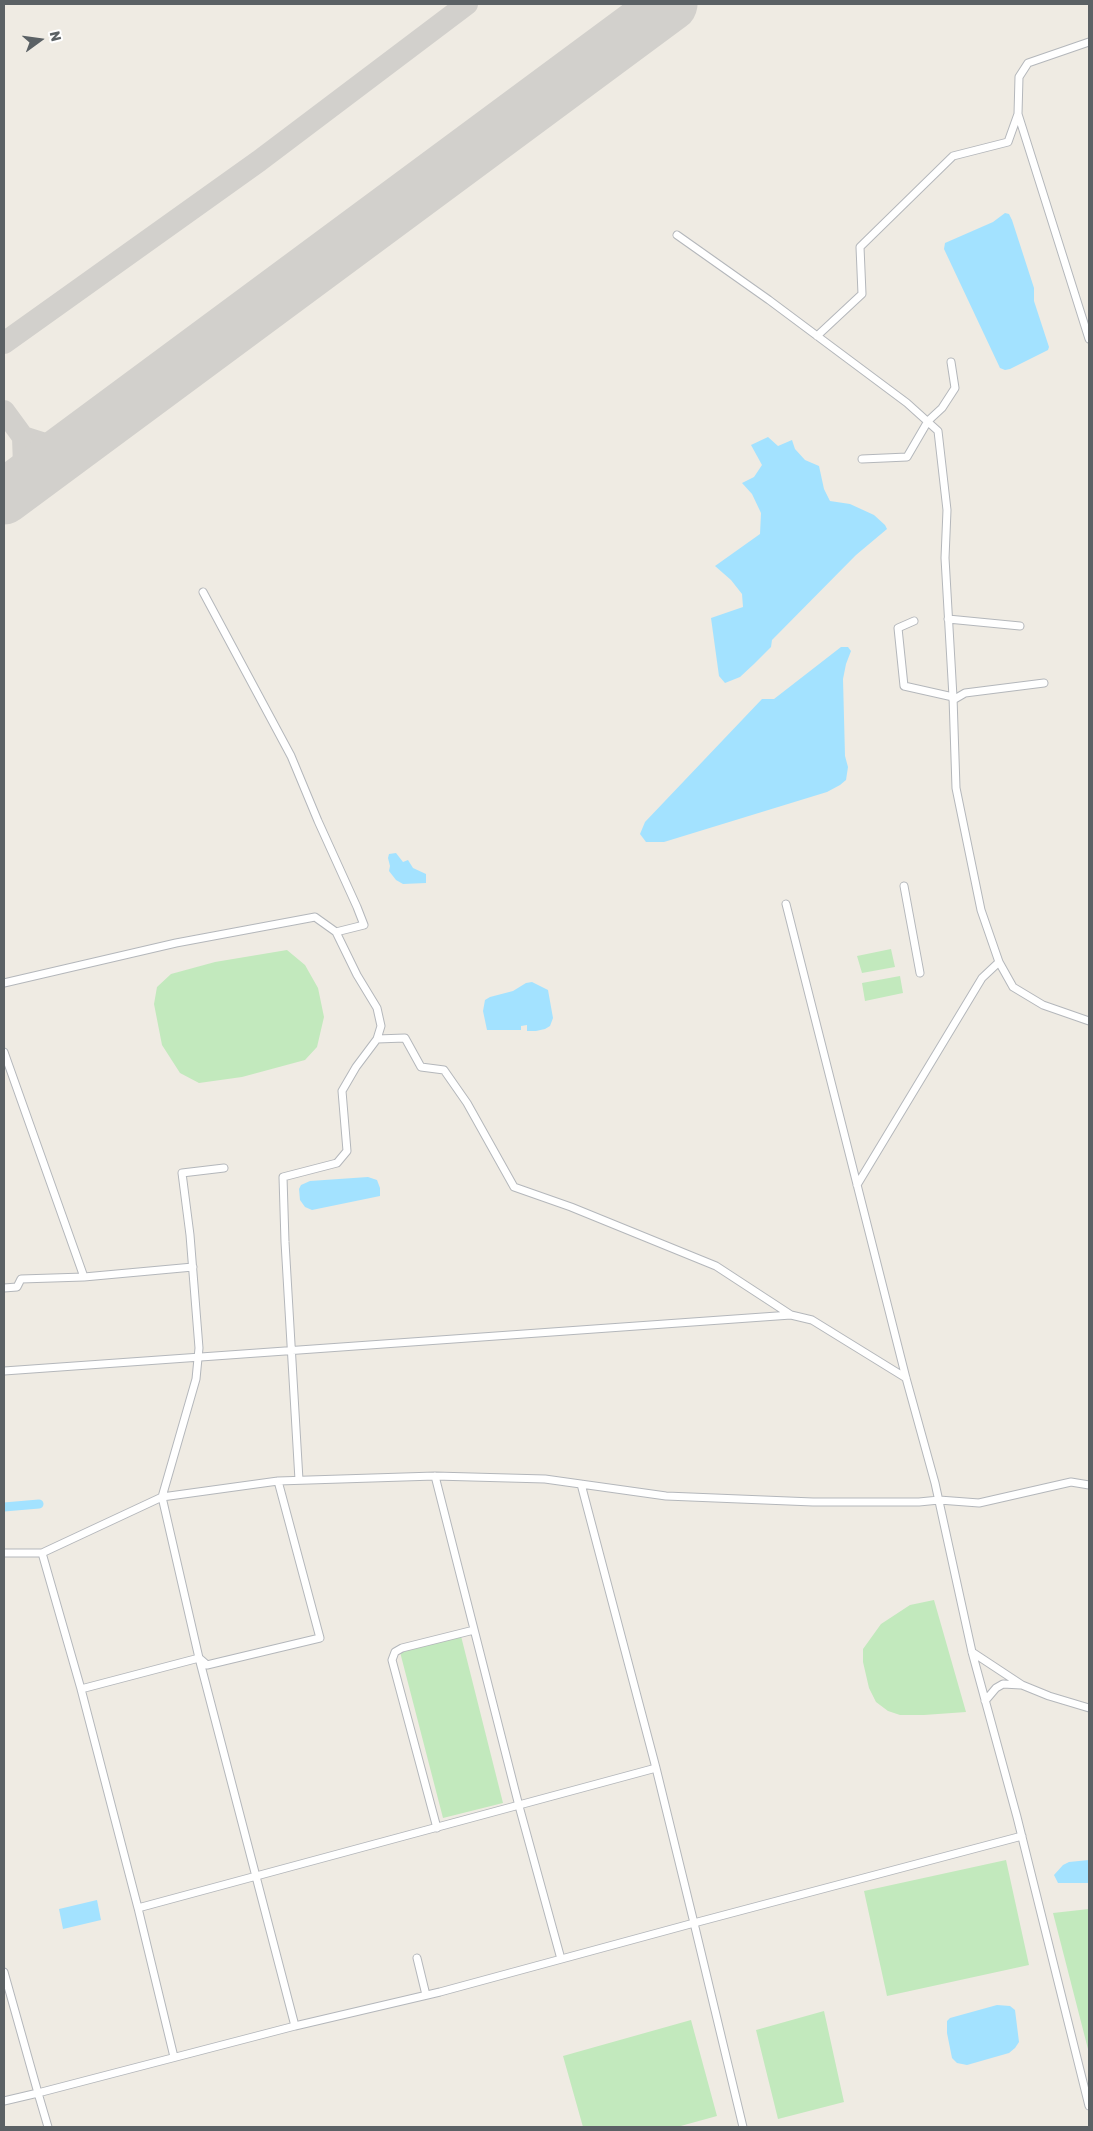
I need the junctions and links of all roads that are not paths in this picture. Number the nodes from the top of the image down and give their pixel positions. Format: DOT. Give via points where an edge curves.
graph roads {
  1 [pos="1089,42"];
  2 [pos="1018,114"];
  3 [pos="677,235"];
  4 [pos="817,336"];
  5 [pos="1089,339"];
  6 [pos="951,362"];
  7 [pos="928,420"];
  8 [pos="862,459"];
  9 [pos="204,592"];
  10 [pos="948,619"];
  11 [pos="914,621"];
  12 [pos="1020,626"];
  13 [pos="1044,683"];
  14 [pos="953,698"];
  15 [pos="904,886"];
  16 [pos="786,904"];
  17 [pos="336,932"];
  18 [pos="999,962"];
  19 [pos="920,973"];
  20 [pos="4,983"];
  21 [pos="1089,1021"];
  22 [pos="377,1039"];
  23 [pos="4,1052"];
  24 [pos="224,1168"];
  25 [pos="857,1185"];
  26 [pos="193,1267"];
  27 [pos="84,1277"];
  28 [pos="4,1288"];
  29 [pos="791,1315"];
  30 [pos="292,1351"];
  31 [pos="4,1371"];
  32 [pos="906,1378"];
  33 [pos="435,1476"];
  34 [pos="299,1480"];
  35 [pos="278,1481"];
  36 [pos="582,1484"];
  37 [pos="1089,1485"];
  38 [pos="162,1497"];
  39 [pos="939,1500"];
  40 [pos="4,1553"];
  41 [pos="42,1553"];
  42 [pos="474,1630"];
  43 [pos="972,1652"];
  44 [pos="199,1658"];
  45 [pos="1022,1685"];
  46 [pos="81,1689"];
  47 [pos="985,1701"];
  48 [pos="1089,1708"];
  49 [pos="656,1768"];
  50 [pos="519,1806"];
  51 [pos="437,1828"];
  52 [pos="1022,1836"];
  53 [pos="256,1876"];
  54 [pos="138,1908"];
  55 [pos="694,1922"];
  56 [pos="417,1958"];
  57 [pos="561,1959"];
  58 [pos="4,1972"];
  59 [pos="426,1995"];
  60 [pos="295,2026"];
  61 [pos="174,2056"];
  62 [pos="38,2093"];
  63 [pos="4,2101"];
  64 [pos="1089,2106"];
  65 [pos="48,2127"];
  66 [pos="743,2127"];
  1 -- 2 [label="street" via="1028,63 1019,77"];
  2 -- 4 [label="street" via="1008,142 953,156 860,247 862,294"];
  2 -- 5 [label="street"];
  3 -- 4 [label="street"];
  4 -- 7 [label="street"];
  6 -- 7 [label="street" via="955,388 942,408"];
  7 -- 8 [label="street" via="907,457"];
  7 -- 10 [label="street" via="938,431 948,510 945,558"];
  9 -- 17 [label="street" via="292,756 358,907 364,925"];
  10 -- 12 [label="street"];
  10 -- 14 [label="street"];
  11 -- 14 [label="street" via="898,628 904,686"];
  13 -- 14 [label="street" via="965,693"];
  14 -- 18 [label="street" via="956,788 981,910"];
  15 -- 19 [label="street"];
  16 -- 25 [label="street"];
  17 -- 20 [label="street" via="315,917 176,943"];
  17 -- 22 [label="street" via="377,1008 381,1026"];
  18 -- 21 [label="street" via="1013,987 1043,1005"];
  18 -- 25 [label="street" via="982,978"];
  22 -- 29 [label="street" via="405,1038 421,1067 444,1070 467,1103 514,1187 716,1266"];
  22 -- 30 [label="street" via="342,1091 346,1151 338,1163 283,1177"];
  23 -- 27 [label="street"];
  24 -- 26 [label="street" via="182,1173"];
  25 -- 32 [label="street"];
  26 -- 27 [label="street"];
  26 -- 38 [label="street" via="199,1348 196,1379"];
  27 -- 28 [label="street" via="21,1279 17,1287"];
  29 -- 30 [label="street"];
  29 -- 32 [label="street" via="812,1320"];
  30 -- 31 [label="street"];
  30 -- 34 [label="street"];
  32 -- 39 [label="street"];
  33 -- 34 [label="street"];
  33 -- 36 [label="street" via="545,1479"];
  33 -- 42 [label="street"];
  34 -- 35 [label="street"];
  35 -- 38 [label="street"];
  35 -- 44 [label="street" via="320,1638 207,1665"];
  36 -- 39 [label="street" via="666,1496 813,1502"];
  36 -- 49 [label="street"];
  37 -- 39 [label="street" via="1070,1482 980,1503"];
  38 -- 41 [label="street"];
  38 -- 44 [label="street"];
  39 -- 43 [label="street"];
  40 -- 41 [label="street"];
  41 -- 46 [label="street"];
  42 -- 50 [label="street"];
  42 -- 51 [label="street" via="402,1648 394,1652 392,1660"];
  43 -- 45 [label="street"];
  43 -- 47 [label="street"];
  44 -- 46 [label="street"];
  44 -- 53 [label="street"];
  45 -- 47 [label="street" via="1003,1684"];
  45 -- 48 [label="street"];
  46 -- 54 [label="street"];
  47 -- 52 [label="street"];
  49 -- 50 [label="street"];
  49 -- 55 [label="street"];
  50 -- 51 [label="street"];
  50 -- 57 [label="street"];
  51 -- 53 [label="street"];
  52 -- 55 [label="street"];
  52 -- 64 [label="street"];
  53 -- 54 [label="street"];
  53 -- 60 [label="street"];
  54 -- 61 [label="street"];
  55 -- 57 [label="street"];
  55 -- 66 [label="street"];
  56 -- 59 [label="street"];
  57 -- 59 [label="street"];
  58 -- 62 [label="street"];
  59 -- 60 [label="street"];
  60 -- 61 [label="street"];
  61 -- 62 [label="street"];
  62 -- 63 [label="street"];
  62 -- 65 [label="street"];
}
